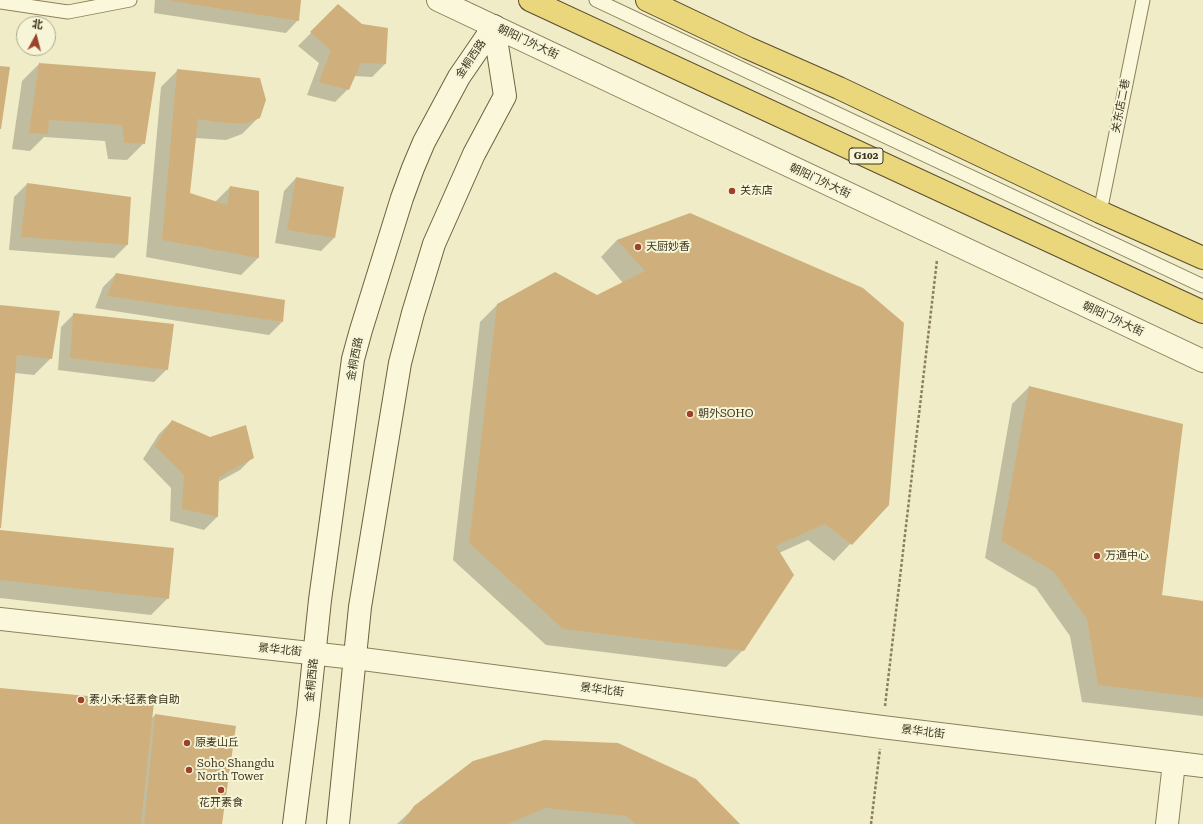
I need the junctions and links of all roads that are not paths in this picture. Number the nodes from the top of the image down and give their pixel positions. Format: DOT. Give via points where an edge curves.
graph roads {
  1 [pos="130,0"];
  2 [pos="438,0"];
  3 [pos="530,0"];
  4 [pos="596,0"];
  5 [pos="647,0"];
  6 [pos="1143,0"];
  7 [pos="0,2"];
  8 [pos="494,26"];
  9 [pos="1100,212"];
  10 [pos="1203,258"];
  11 [pos="1203,286"];
  12 [pos="1203,312"];
  13 [pos="1203,361"];
  14 [pos="0,619"];
  15 [pos="314,654"];
  16 [pos="355,658"];
  17 [pos="1174,763"];
  18 [pos="1203,766"];
  19 [pos="294,824"];
  20 [pos="338,824"];
  21 [pos="1167,824"];
  1 -- 7 [label="lane" via="68,12"];
  2 -- 8 [label="street, 朝阳门外大街"];
  3 -- 12 [label="highway, G102"];
  4 -- 11 [label="lane"];
  5 -- 9 [label="highway"];
  6 -- 9 [label="lane, 关东店二巷"];
  8 -- 13 [label="street, 朝阳门外大街"];
  8 -- 15 [label="street, 金桐西路" via="458,77 424,142 402,198 361,330 354,359"];
  8 -- 16 [label="street, 金桐西路" via="505,96 474,154 434,244 413,313 400,363 360,607"];
  9 -- 10 [label="highway"];
  14 -- 15 [label="street, 景华北街"];
  15 -- 16 [label="street, 景华北街"];
  15 -- 19 [label="street, 金桐西路"];
  16 -- 17 [label="street, 景华北街"];
  16 -- 20 [label="street, 金桐西路"];
  17 -- 18 [label="street, 景华北街"];
  17 -- 21 [label="street"];
}
